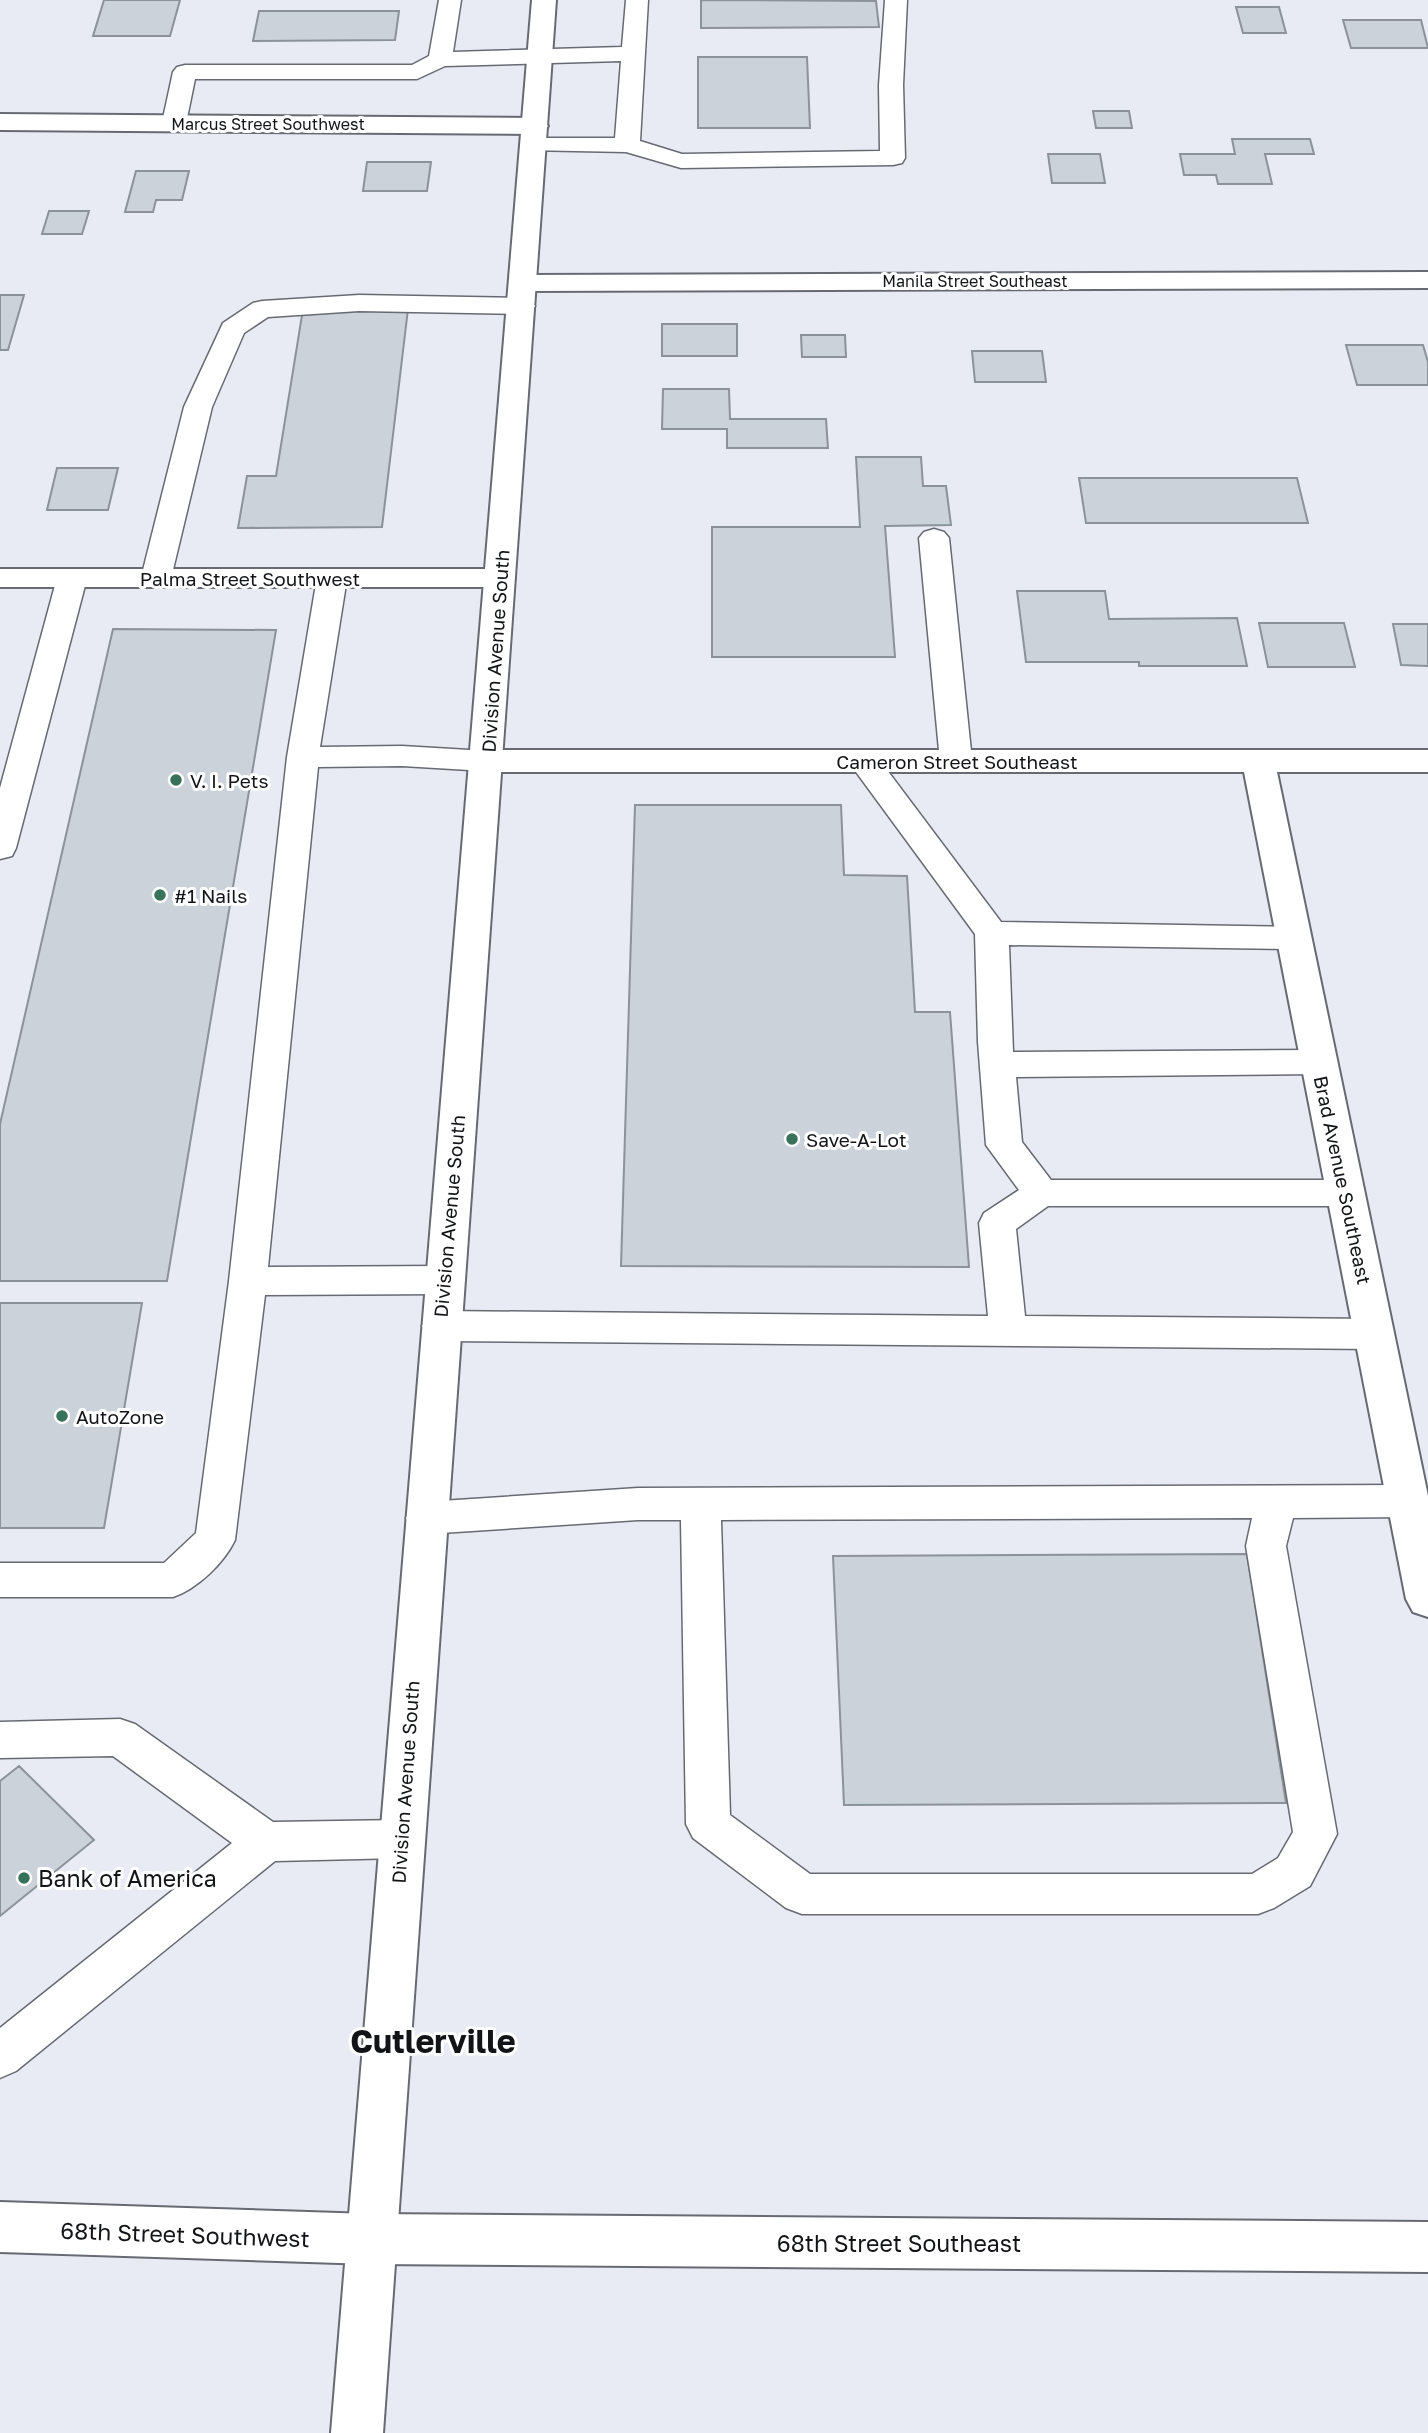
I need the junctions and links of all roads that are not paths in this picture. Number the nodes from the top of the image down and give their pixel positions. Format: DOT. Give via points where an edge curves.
graph roads {
  1 [pos="450,0"];
  2 [pos="544,0"];
  3 [pos="637,0"];
  4 [pos="895,0"];
  5 [pos="540,54"];
  6 [pos="633,54"];
  7 [pos="440,59"];
  8 [pos="0,122"];
  9 [pos="174,123"];
  10 [pos="535,135"];
  11 [pos="627,145"];
  12 [pos="1428,280"];
  13 [pos="522,295"];
  14 [pos="934,538"];
  15 [pos="0,578"];
  16 [pos="72,578"];
  17 [pos="156,578"];
  18 [pos="332,578"];
  19 [pos="500,578"];
  20 [pos="303,757"];
  21 [pos="486,761"];
  22 [pos="864,761"];
  23 [pos="956,761"];
  24 [pos="1258,761"];
  25 [pos="1428,761"];
  26 [pos="0,848"];
  27 [pos="992,933"];
  28 [pos="1294,938"];
  29 [pos="1319,1062"];
  30 [pos="997,1065"];
  31 [pos="1041,1194"];
  32 [pos="1346,1194"];
  33 [pos="444,1280"];
  34 [pos="248,1281"];
  35 [pos="440,1326"];
  36 [pos="1008,1331"];
  37 [pos="1374,1335"];
  38 [pos="1408,1501"];
  39 [pos="1276,1502"];
  40 [pos="702,1504"];
  41 [pos="426,1518"];
  42 [pos="0,1580"];
  43 [pos="1428,1599"];
  44 [pos="0,1740"];
  45 [pos="401,1839"];
  46 [pos="266,1842"];
  47 [pos="0,2056"];
  48 [pos="0,2227"];
  49 [pos="370,2239"];
  50 [pos="1428,2248"];
  51 [pos="357,2433"];
  1 -- 7 [label="lane"];
  2 -- 5 [label="street, Division Avenue South"];
  3 -- 6 [label="lane"];
  4 -- 11 [label="lane" via="893,158 681,160"];
  5 -- 6 [label="lane"];
  5 -- 7 [label="lane"];
  5 -- 10 [label="street, Division Avenue South"];
  6 -- 11 [label="lane"];
  7 -- 9 [label="lane" via="417,72 185,72"];
  8 -- 9 [label="street, Marcus Street Southwest"];
  9 -- 10 [label="street, Marcus Street Southwest"];
  10 -- 11 [label="lane"];
  10 -- 13 [label="street, Division Avenue South"];
  12 -- 13 [label="street, Manila Street Southeast"];
  13 -- 17 [label="lane" via="262,309 232,329 198,407"];
  13 -- 19 [label="street, Division Avenue South"];
  14 -- 23 [label="lane"];
  15 -- 16 [label="street, Palma Street Southwest"];
  16 -- 17 [label="street, Palma Street Southwest"];
  16 -- 26 [label="lane"];
  17 -- 18 [label="street, Palma Street Southwest"];
  18 -- 19 [label="street, Palma Street Southwest"];
  18 -- 20 [label="lane"];
  19 -- 21 [label="street, Division Avenue South"];
  20 -- 21 [label="lane"];
  20 -- 34 [label="lane"];
  21 -- 22 [label="street, Cameron Street Southeast"];
  21 -- 33 [label="street, Division Avenue South"];
  22 -- 23 [label="street, Cameron Street Southeast"];
  22 -- 27 [label="lane"];
  23 -- 24 [label="street, Cameron Street Southeast"];
  24 -- 25 [label="street, Cameron Street Southeast"];
  24 -- 28 [label="street, Brad Avenue Southeast"];
  27 -- 28 [label="lane"];
  27 -- 30 [label="lane"];
  28 -- 29 [label="street, Brad Avenue Southeast"];
  29 -- 30 [label="lane"];
  29 -- 32 [label="street, Brad Avenue Southeast"];
  30 -- 31 [label="lane" via="1004,1144"];
  31 -- 32 [label="lane"];
  31 -- 36 [label="lane" via="997,1223"];
  32 -- 37 [label="street, Brad Avenue Southeast"];
  33 -- 34 [label="lane"];
  33 -- 35 [label="street, Division Avenue South"];
  34 -- 42 [label="lane" via="215,1540 173,1580"];
  35 -- 36 [label="lane"];
  35 -- 41 [label="street, Division Avenue South"];
  36 -- 37 [label="lane"];
  37 -- 38 [label="street, Brad Avenue Southeast"];
  38 -- 39 [label="lane"];
  38 -- 43 [label="street, Brad Avenue Southeast"];
  39 -- 40 [label="lane"];
  39 -- 40 [label="lane" via="1266,1546 1315,1834 1294,1872 1258,1894 802,1894 708,1824"];
  40 -- 41 [label="lane"];
  41 -- 45 [label="street, Division Avenue South"];
  44 -- 46 [label="lane" via="121,1737"];
  45 -- 46 [label="lane"];
  45 -- 49 [label="street, Division Avenue South"];
  46 -- 47 [label="lane"];
  48 -- 49 [label="street, 68th Street Southwest"];
  49 -- 50 [label="street, 68th Street Southeast"];
  49 -- 51 [label="street, Division Avenue South"];
}
